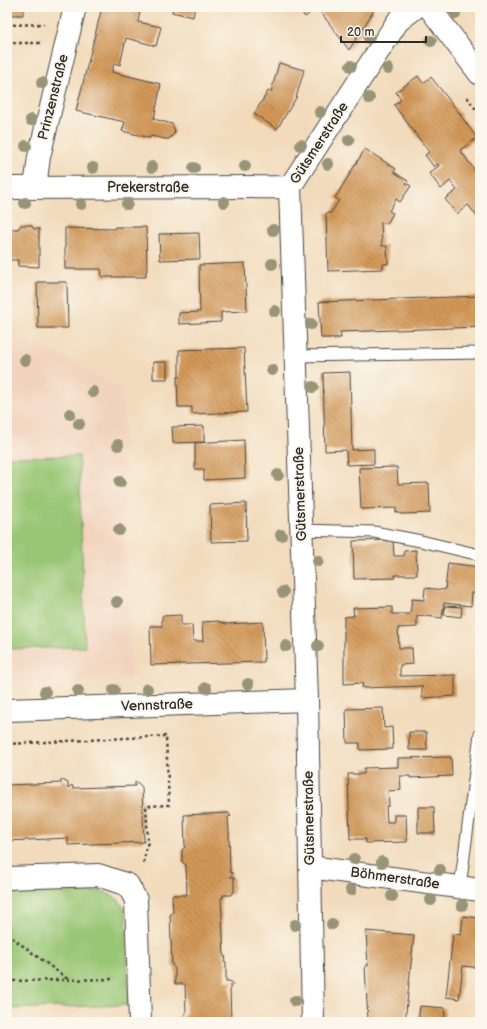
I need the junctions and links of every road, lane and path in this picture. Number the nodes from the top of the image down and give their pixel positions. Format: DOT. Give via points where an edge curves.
graph roads {
  1 [pos="416,7"];
  2 [pos="429,7"];
  3 [pos="73,15"];
  4 [pos="7,25"];
  5 [pos="7,43"];
  6 [pos="66,46"];
  7 [pos="480,74"];
  8 [pos="35,187"];
  9 [pos="290,187"];
  10 [pos="7,188"];
  11 [pos="480,353"];
  12 [pos="295,356"];
  13 [pos="301,530"];
  14 [pos="480,556"];
  15 [pos="307,700"];
  16 [pos="7,710"];
  17 [pos="480,734"];
  18 [pos="7,744"];
  19 [pos="310,867"];
  20 [pos="7,878"];
  21 [pos="128,885"];
  22 [pos="470,888"];
  23 [pos="7,934"];
  24 [pos="138,979"];
  25 [pos="70,980"];
  26 [pos="7,982"];
  27 [pos="140,1022"];
  28 [pos="314,1022"];
  1 -- 9 [label="street, Gütsmerstraße" via="398,21"];
  2 -- 7 [label="street"];
  3 -- 4 [label="path"];
  3 -- 6 [label="street, Prinzenstraße"];
  5 -- 6 [label="path" via="48,43"];
  6 -- 8 [label="street, Prinzenstraße" via="38,156"];
  8 -- 9 [label="street, Prekerstraße"];
  8 -- 10 [label="street, Prekerstraße"];
  9 -- 12 [label="street, Gütsmerstraße"];
  11 -- 12 [label="lane"];
  12 -- 13 [label="street, Gütsmerstraße"];
  13 -- 14 [label="lane" via="374,532"];
  13 -- 15 [label="street, Gütsmerstraße"];
  15 -- 16 [label="street, Vennstraße"];
  15 -- 19 [label="street, Gütsmerstraße"];
  17 -- 22 [label="lane"];
  18 -- 21 [label="path" via="166,736 169,805 146,806 148,843 145,848 145,860"];
  19 -- 22 [label="street, Böhmerstraße"];
  19 -- 28 [label="street, Gütsmerstraße"];
  20 -- 21 [label="street" via="98,875"];
  21 -- 24 [label="street" via="136,900"];
  23 -- 25 [label="path"];
  24 -- 25 [label="path"];
  24 -- 27 [label="street"];
  25 -- 26 [label="path"];
}
